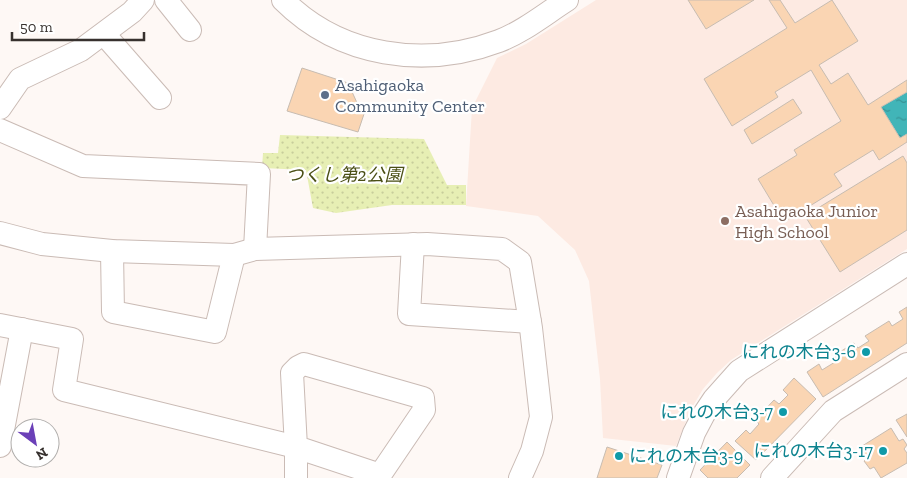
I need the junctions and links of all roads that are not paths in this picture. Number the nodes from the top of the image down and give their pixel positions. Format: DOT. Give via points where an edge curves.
graph roads {
  1 [pos="143,0"];
  2 [pos="166,0"];
  3 [pos="283,0"];
  4 [pos="567,0"];
  5 [pos="190,30"];
  6 [pos="104,34"];
  7 [pos="10,83"];
  8 [pos="160,98"];
  9 [pos="0,108"];
  10 [pos="0,130"];
  11 [pos="0,233"];
  12 [pos="413,244"];
  13 [pos="112,251"];
  14 [pos="245,252"];
  15 [pos="907,264"];
  16 [pos="530,322"];
  17 [pos="0,325"];
  18 [pos="22,329"];
  19 [pos="907,364"];
  20 [pos="0,446"];
  21 [pos="296,447"];
  22 [pos="296,478"];
  23 [pos="520,478"];
  24 [pos="678,478"];
  25 [pos="772,478"];
  1 -- 6 [label="street"];
  2 -- 5 [label="street"];
  3 -- 4 [label="street" via="319,28 343,40 395,55 424,56 450,55 500,41"];
  6 -- 7 [label="street" via="81,50"];
  6 -- 8 [label="street"];
  7 -- 9 [label="street"];
  10 -- 14 [label="street" via="84,166 259,174"];
  11 -- 13 [label="street" via="42,244"];
  12 -- 14 [label="street"];
  12 -- 16 [label="street" via="502,249 520,262"];
  12 -- 16 [label="street" via="409,314"];
  13 -- 14 [label="street"];
  13 -- 14 [label="street" via="113,312 215,332"];
  15 -- 24 [label="street" via="739,371 704,414"];
  16 -- 23 [label="street" via="541,417 532,451"];
  17 -- 18 [label="street"];
  18 -- 20 [label="street"];
  18 -- 21 [label="street" via="72,339 64,390"];
  19 -- 25 [label="street" via="833,411"];
  21 -- 21 [label="street" via="292,373 304,364 423,398 424,410 380,475"];
  21 -- 22 [label="street"];
}
